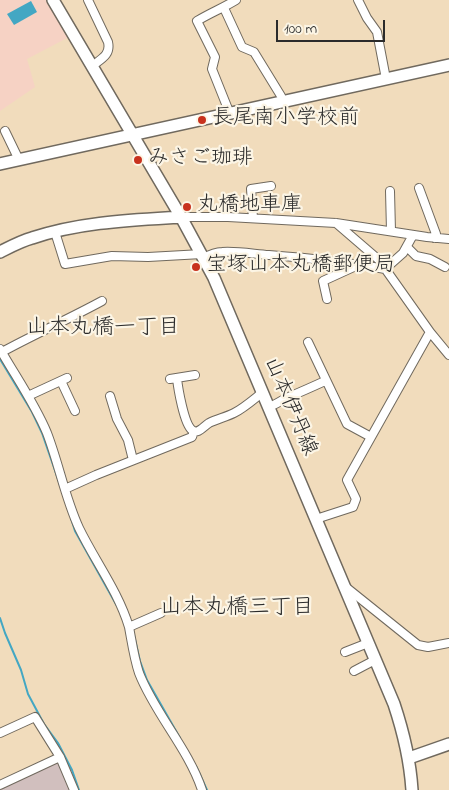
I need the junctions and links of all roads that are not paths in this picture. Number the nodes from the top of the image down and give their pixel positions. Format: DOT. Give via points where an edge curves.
graph roads {
  1 [pos="53,0"];
  2 [pos="88,0"];
  3 [pos="236,0"];
  4 [pos="358,0"];
  5 [pos="224,8"];
  6 [pos="449,65"];
  7 [pos="92,66"];
  8 [pos="386,79"];
  9 [pos="283,102"];
  10 [pos="230,114"];
  11 [pos="5,131"];
  12 [pos="133,135"];
  13 [pos="19,160"];
  14 [pos="0,164"];
  15 [pos="271,186"];
  16 [pos="419,188"];
  17 [pos="390,192"];
  18 [pos="181,217"];
  19 [pos="253,218"];
  20 [pos="336,224"];
  21 [pos="55,232"];
  22 [pos="391,232"];
  23 [pos="413,235"];
  24 [pos="434,238"];
  25 [pos="449,239"];
  26 [pos="406,247"];
  27 [pos="0,252"];
  28 [pos="203,256"];
  29 [pos="358,265"];
  30 [pos="445,267"];
  31 [pos="385,269"];
  32 [pos="327,299"];
  33 [pos="102,301"];
  34 [pos="430,332"];
  35 [pos="308,342"];
  36 [pos="1,351"];
  37 [pos="449,355"];
  38 [pos="195,375"];
  39 [pos="325,381"];
  40 [pos="263,392"];
  41 [pos="28,396"];
  42 [pos="110,396"];
  43 [pos="269,407"];
  44 [pos="72,408"];
  45 [pos="194,431"];
  46 [pos="371,437"];
  47 [pos="133,460"];
  48 [pos="65,489"];
  49 [pos="316,519"];
  50 [pos="344,586"];
  51 [pos="161,613"];
  52 [pos="129,627"];
  53 [pos="368,643"];
  54 [pos="449,643"];
  55 [pos="345,652"];
  56 [pos="376,660"];
  57 [pos="354,671"];
  58 [pos="0,733"];
  59 [pos="449,744"];
  60 [pos="60,757"];
  61 [pos="409,758"];
  62 [pos="0,785"];
  63 [pos="74,790"];
  64 [pos="202,790"];
  65 [pos="412,790"];
  1 -- 7 [label="main road, 山本伊丹線"];
  2 -- 7 [label="street" via="109,48 107,54"];
  3 -- 5 [label="street"];
  4 -- 8 [label="street" via="377,32"];
  5 -- 9 [label="street" via="242,47 254,52"];
  5 -- 10 [label="street" via="197,21 215,57 212,69"];
  6 -- 8 [label="main road"];
  7 -- 12 [label="main road, 山本伊丹線"];
  8 -- 9 [label="main road"];
  9 -- 10 [label="main road"];
  10 -- 12 [label="main road"];
  11 -- 13 [label="street"];
  12 -- 13 [label="main road"];
  12 -- 18 [label="main road, 山本伊丹線"];
  13 -- 14 [label="main road"];
  15 -- 19 [label="street" via="251,189"];
  16 -- 24 [label="street" via="436,234"];
  17 -- 22 [label="street"];
  18 -- 19 [label="street"];
  18 -- 21 [label="main road" via="74,227"];
  18 -- 28 [label="main road, 山本伊丹線"];
  19 -- 20 [label="street"];
  20 -- 22 [label="street"];
  20 -- 31 [label="street" via="379,260"];
  21 -- 27 [label="main road" via="31,238"];
  21 -- 28 [label="street" via="65,264 112,256"];
  22 -- 23 [label="street"];
  23 -- 24 [label="street"];
  23 -- 26 [label="street"];
  24 -- 25 [label="street"];
  26 -- 30 [label="street" via="416,256"];
  26 -- 31 [label="street"];
  28 -- 29 [label="street" via="236,252"];
  28 -- 40 [label="main road, 山本伊丹線"];
  29 -- 31 [label="street"];
  29 -- 32 [label="street" via="323,281"];
  31 -- 34 [label="street"];
  33 -- 36 [label="street"];
  34 -- 37 [label="street"];
  34 -- 46 [label="street"];
  35 -- 39 [label="street"];
  36 -- 41 [label="street"];
  38 -- 45 [label="street" via="173,379"];
  39 -- 43 [label="street"];
  39 -- 46 [label="street" via="347,424"];
  40 -- 43 [label="main road, 山本伊丹線"];
  40 -- 45 [label="street" via="235,412"];
  41 -- 44 [label="street" via="64,380"];
  41 -- 48 [label="street" via="47,435"];
  42 -- 47 [label="street"];
  43 -- 49 [label="main road, 山本伊丹線"];
  45 -- 47 [label="street" via="192,437"];
  46 -- 49 [label="street" via="347,480 356,499 353,507"];
  47 -- 48 [label="street"];
  48 -- 52 [label="street" via="78,525"];
  49 -- 50 [label="main road, 山本伊丹線"];
  50 -- 53 [label="main road, 山本伊丹線"];
  50 -- 54 [label="street" via="418,645 428,647"];
  51 -- 52 [label="street"];
  52 -- 64 [label="street" via="139,673 183,749"];
  53 -- 55 [label="street"];
  53 -- 56 [label="main road, 山本伊丹線"];
  56 -- 57 [label="street"];
  56 -- 61 [label="main road, 山本伊丹線" via="400,722"];
  58 -- 60 [label="street" via="35,717"];
  59 -- 61 [label="main road"];
  60 -- 62 [label="street"];
  60 -- 63 [label="street"];
  61 -- 65 [label="main road, 山本伊丹線"];
}
